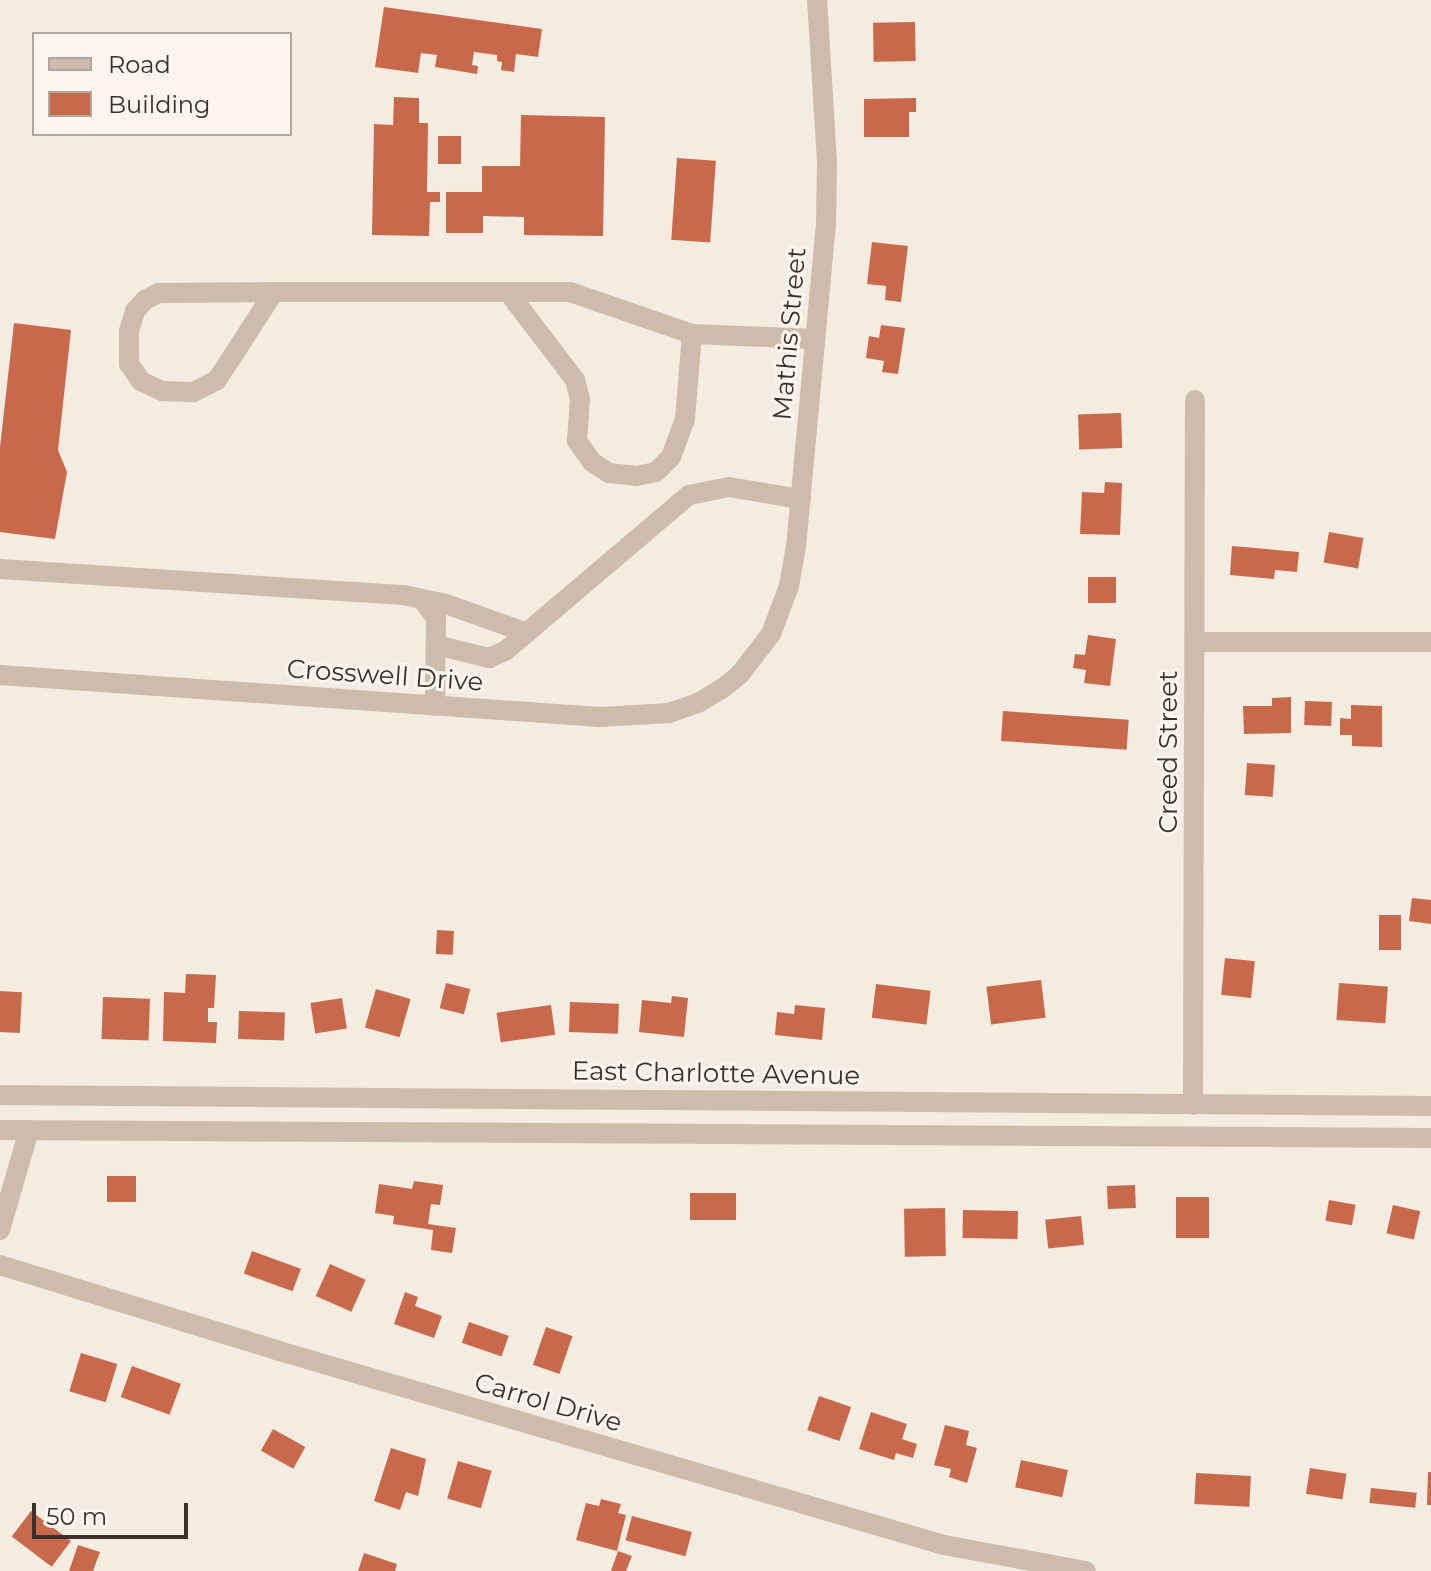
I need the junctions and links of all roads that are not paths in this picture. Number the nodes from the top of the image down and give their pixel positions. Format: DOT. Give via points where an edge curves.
graph roads {
  1 [pos="817,0"];
  2 [pos="274,292"];
  3 [pos="508,292"];
  4 [pos="692,334"];
  5 [pos="815,339"];
  6 [pos="1195,400"];
  7 [pos="801,499"];
  8 [pos="0,569"];
  9 [pos="424,602"];
  10 [pos="527,633"];
  11 [pos="1195,642"];
  12 [pos="1431,642"];
  13 [pos="436,645"];
  14 [pos="751,662"];
  15 [pos="0,675"];
  16 [pos="435,706"];
  17 [pos="0,1095"];
  18 [pos="1193,1105"];
  19 [pos="1431,1106"];
  20 [pos="0,1130"];
  21 [pos="29,1130"];
  22 [pos="1431,1138"];
  23 [pos="0,1230"];
  24 [pos="0,1265"];
  25 [pos="1086,1571"];
  1 -- 5 [label="street, Mathis Street" via="827,162"];
  2 -- 2 [label="street" via="159,293 135,311 129,364 141,381 162,391 193,392 217,380"];
  2 -- 3 [label="street"];
  3 -- 4 [label="street" via="570,292"];
  3 -- 4 [label="street" via="575,380 580,399 577,441 592,462 609,473 656,472 671,457 685,419"];
  4 -- 5 [label="street"];
  5 -- 7 [label="street, Mathis Street"];
  6 -- 11 [label="street, Creed Street"];
  7 -- 10 [label="street" via="729,487 689,495"];
  7 -- 14 [label="street, Mathis Street" via="789,586 771,634"];
  8 -- 9 [label="street" via="404,595"];
  9 -- 10 [label="street" via="446,604"];
  9 -- 13 [label="street" via="436,618"];
  10 -- 13 [label="street" via="489,658"];
  11 -- 12 [label="street"];
  11 -- 18 [label="street, Creed Street"];
  13 -- 16 [label="street"];
  14 -- 16 [label="street, Crosswell Drive" via="698,703 646,717"];
  15 -- 16 [label="street, Crosswell Drive"];
  17 -- 18 [label="street, East Charlotte Avenue"];
  18 -- 19 [label="street, East Charlotte Avenue"];
  20 -- 21 [label="street"];
  21 -- 22 [label="street"];
  21 -- 23 [label="street"];
  24 -- 25 [label="street, Carrol Drive" via="917,1537"];
}
